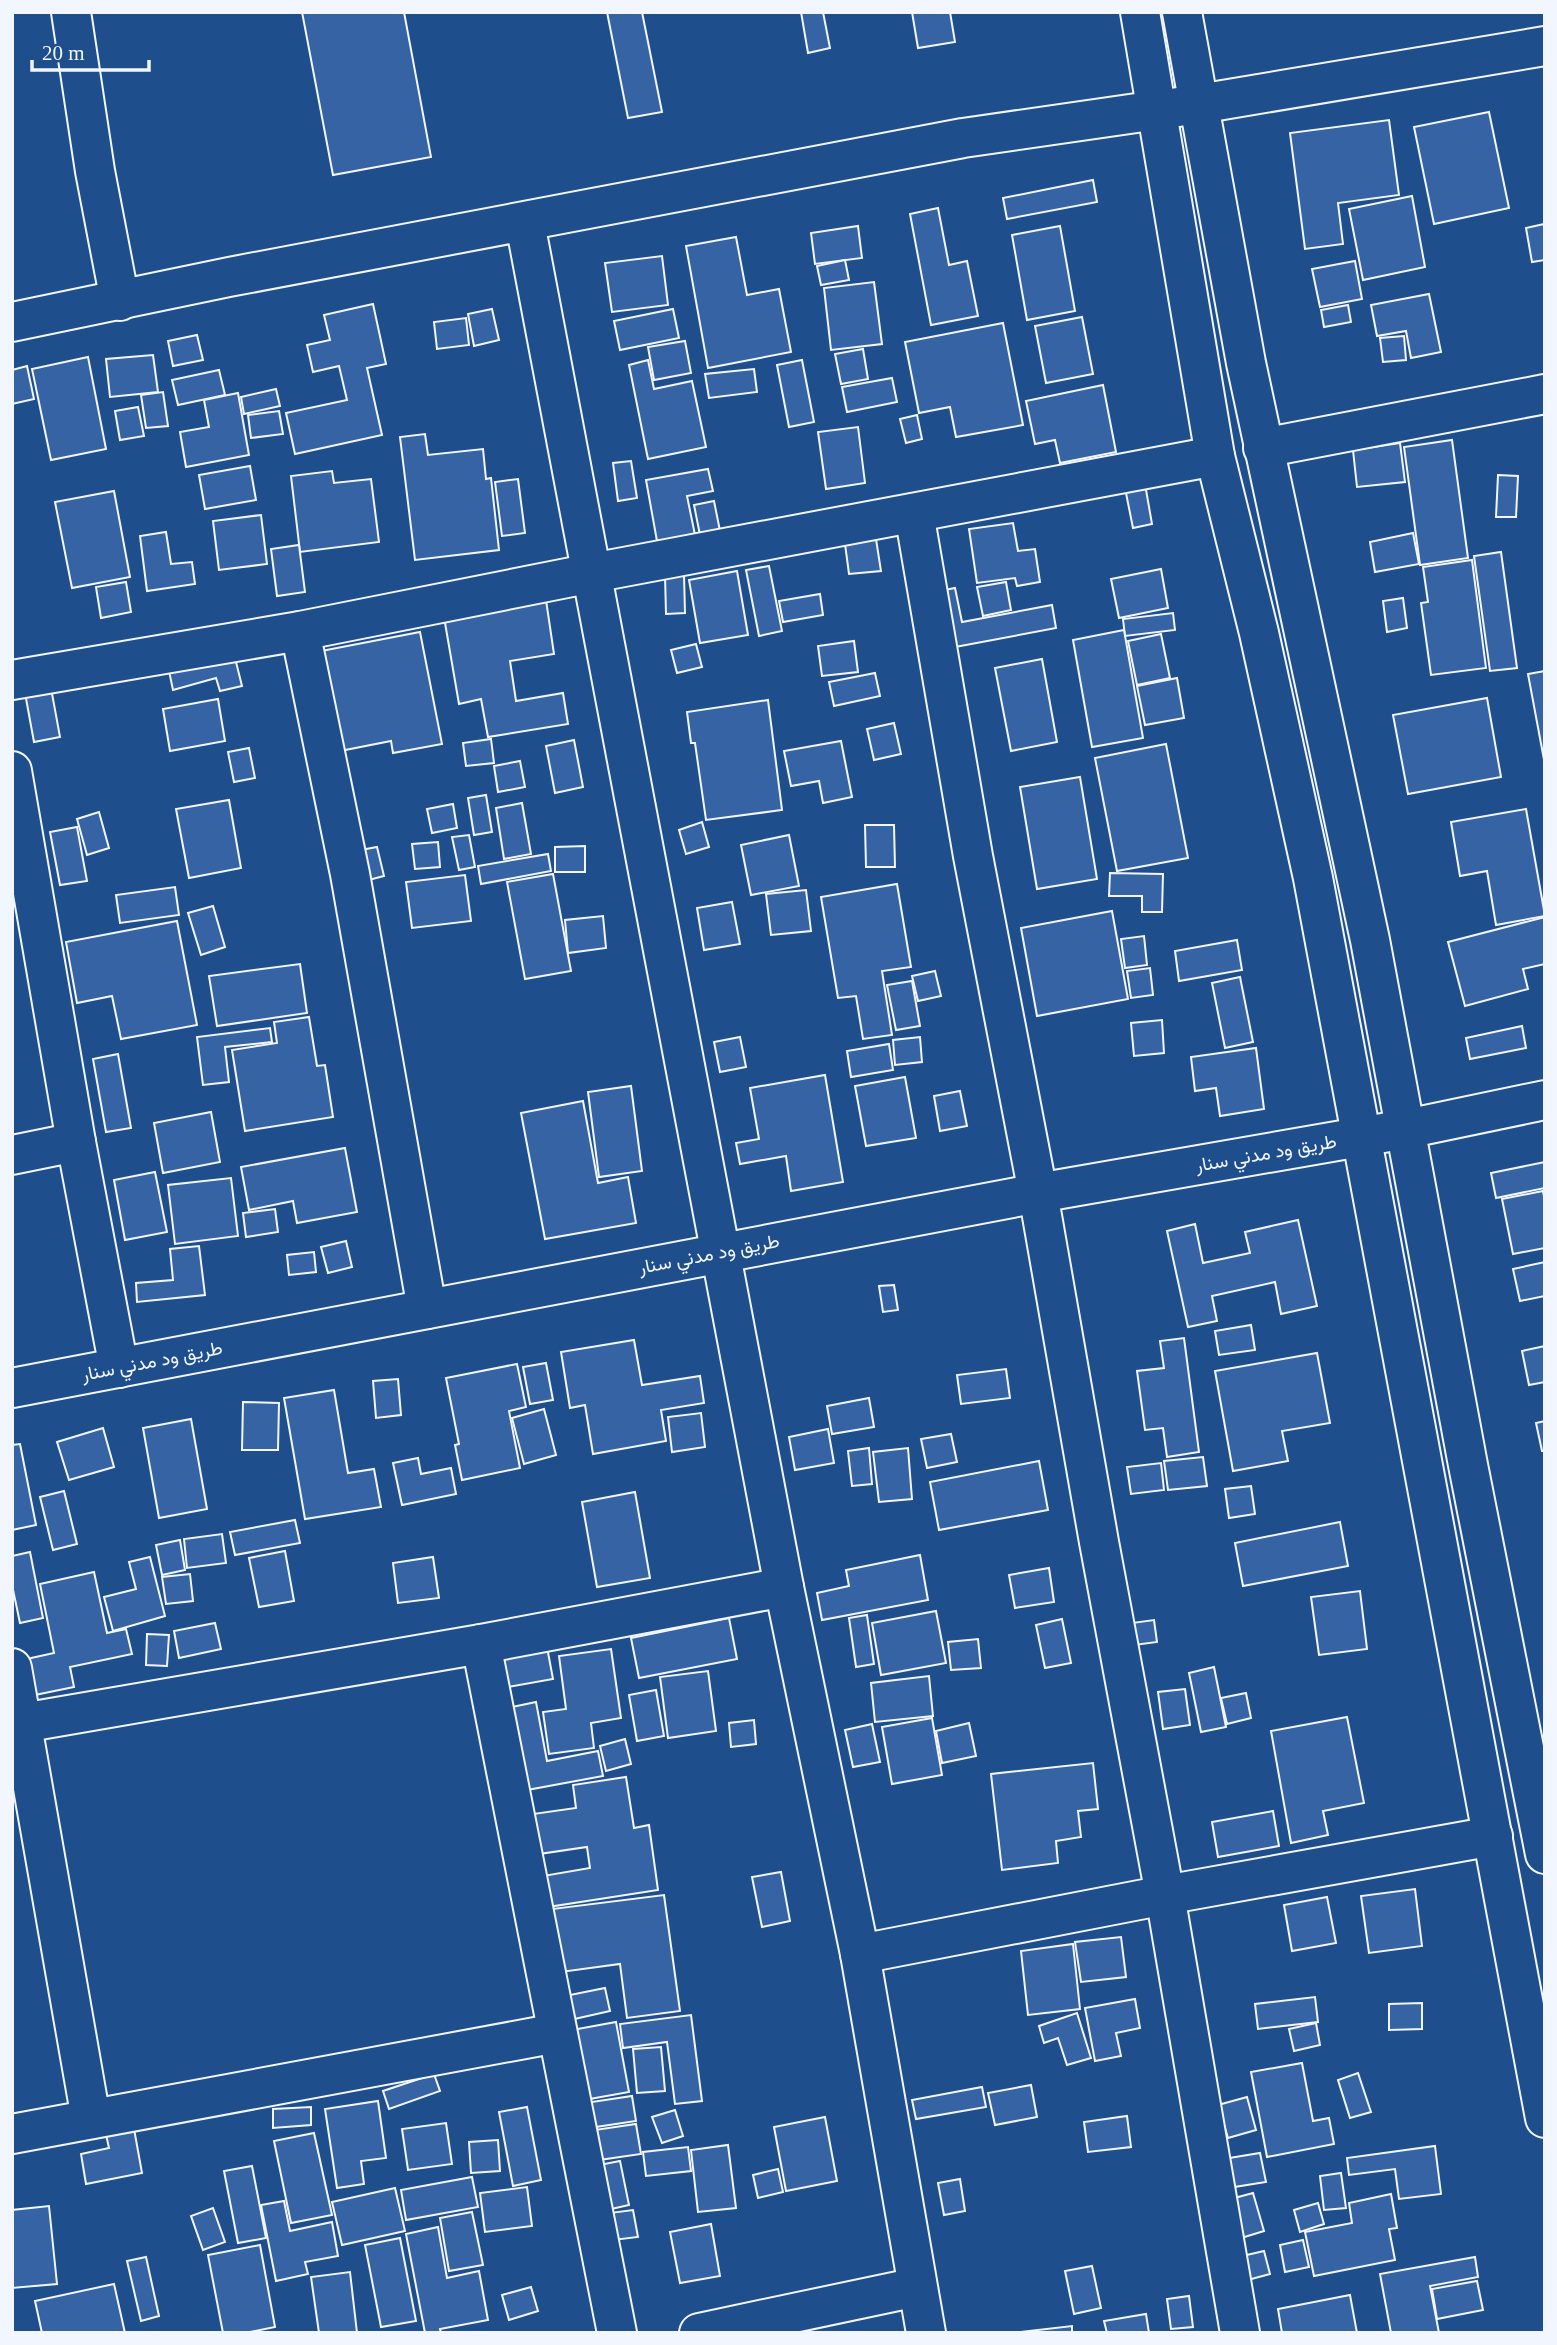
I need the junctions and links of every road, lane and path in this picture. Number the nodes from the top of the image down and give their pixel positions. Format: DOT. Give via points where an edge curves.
graph roads {
  1 [pos="1140,12"];
  2 [pos="1182,12"];
  3 [pos="75,13"];
  4 [pos="1545,46"];
  5 [pos="1199,104"];
  6 [pos="1156,110"];
  7 [pos="525,223"];
  8 [pos="120,301"];
  9 [pos="12,322"];
  10 [pos="1545,394"];
  11 [pos="1264,448"];
  12 [pos="1215,456"];
  13 [pos="914,513"];
  14 [pos="592,573"];
  15 [pos="300,631"];
  16 [pos="12,680"];
  17 [pos="12,772"];
  18 [pos="24,920"];
  19 [pos="1545,1100"];
  20 [pos="1406,1129"];
  21 [pos="1362,1137"];
  22 [pos="76,1142"];
  23 [pos="12,1155"];
  24 [pos="1038,1193"];
  25 [pos="721,1252"];
  26 [pos="427,1309"];
  27 [pos="119,1368"];
  28 [pos="12,1388"];
  29 [pos="784,1587"];
  30 [pos="481,1644"];
  31 [pos="12,1668"];
  32 [pos="22,1723"];
  33 [pos="1543,1833"];
  34 [pos="1493,1836"];
  35 [pos="1165,1895"];
  36 [pos="859,1954"];
  37 [pos="556,2033"];
  38 [pos="1545,2118"];
  39 [pos="91,2119"];
  40 [pos="12,2134"];
  41 [pos="917,2287"];
  42 [pos="617,2333"];
  43 [pos="699,2333"];
  44 [pos="926,2333"];
  45 [pos="1240,2333"];
  1 -- 6 [label="street"];
  2 -- 5 [label="street"];
  3 -- 8 [label="street" via="95,171"];
  4 -- 5 [label="street"];
  5 -- 6 [label="street"];
  5 -- 11 [label="street"];
  6 -- 7 [label="street" via="963,138"];
  6 -- 12 [label="street"];
  7 -- 8 [label="street"];
  7 -- 14 [label="street"];
  8 -- 9 [label="street"];
  10 -- 11 [label="street"];
  11 -- 20 [label="street" via="1345,818"];
  12 -- 13 [label="street"];
  12 -- 21 [label="street" via="1312,878"];
  13 -- 14 [label="street"];
  13 -- 24 [label="street"];
  14 -- 15 [label="street"];
  14 -- 25 [label="street"];
  15 -- 16 [label="street"];
  15 -- 26 [label="street" via="350,874"];
  17 -- 18 [label="street"];
  18 -- 22 [label="street"];
  19 -- 20 [label="street, طريق ود مدني سنار"];
  20 -- 21 [label="street, طريق ود مدني سنار"];
  20 -- 33 [label="street"];
  21 -- 24 [label="street, طريق ود مدني سنار"];
  21 -- 34 [label="street"];
  22 -- 23 [label="street"];
  22 -- 27 [label="street"];
  24 -- 25 [label="street, طريق ود مدني سنار"];
  24 -- 35 [label="street"];
  25 -- 26 [label="street, طريق ود مدني سنار"];
  25 -- 29 [label="street"];
  26 -- 27 [label="street, طريق ود مدني سنار"];
  27 -- 28 [label="street, طريق ود مدني سنار"];
  29 -- 30 [label="street"];
  29 -- 36 [label="street"];
  30 -- 32 [label="street"];
  30 -- 37 [label="street"];
  31 -- 32 [label="street"];
  32 -- 39 [label="street"];
  34 -- 35 [label="street"];
  34 -- 38 [label="street"];
  35 -- 36 [label="street"];
  35 -- 45 [label="street"];
  36 -- 41 [label="street"];
  37 -- 39 [label="street"];
  37 -- 42 [label="street"];
  39 -- 40 [label="street"];
  41 -- 43 [label="street"];
  41 -- 44 [label="street"];
}
